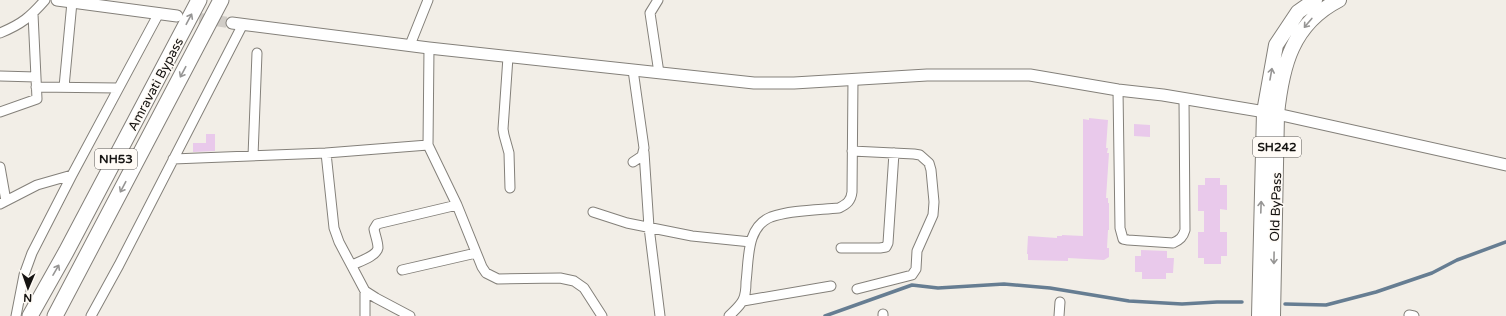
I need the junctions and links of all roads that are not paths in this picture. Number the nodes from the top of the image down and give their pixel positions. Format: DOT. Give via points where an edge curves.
graph roads {
  1 [pos="45,0"];
  2 [pos="57,0"];
  3 [pos="200,0"];
  4 [pos="221,0"];
  5 [pos="428,0"];
  6 [pos="658,0"];
  7 [pos="1315,0"];
  8 [pos="1339,0"];
  9 [pos="72,2"];
  10 [pos="159,13"];
  11 [pos="32,14"];
  12 [pos="177,16"];
  13 [pos="237,23"];
  14 [pos="0,33"];
  15 [pos="410,45"];
  16 [pos="429,48"];
  17 [pos="257,53"];
  18 [pos="508,57"];
  19 [pos="633,70"];
  20 [pos="659,73"];
  21 [pos="0,76"];
  22 [pos="36,77"];
  23 [pos="853,79"];
  24 [pos="36,87"];
  25 [pos="64,88"];
  26 [pos="118,88"];
  27 [pos="1118,90"];
  28 [pos="1184,99"];
  29 [pos="0,112"];
  30 [pos="1271,113"];
  31 [pos="428,145"];
  32 [pos="852,151"];
  33 [pos="644,152"];
  34 [pos="326,153"];
  35 [pos="894,153"];
  36 [pos="252,156"];
  37 [pos="174,159"];
  38 [pos="633,162"];
  39 [pos="1506,165"];
  40 [pos="0,167"];
  41 [pos="72,175"];
  42 [pos="510,188"];
  43 [pos="3,202"];
  44 [pos="457,205"];
  45 [pos="593,212"];
  46 [pos="649,228"];
  47 [pos="751,242"];
  48 [pos="841,248"];
  49 [pos="476,253"];
  50 [pos="352,265"];
  51 [pos="402,270"];
  52 [pos="831,286"];
  53 [pos="856,289"];
  54 [pos="365,291"];
  55 [pos="743,301"];
  56 [pos="1060,302"];
  57 [pos="16,316"];
  58 [pos="30,316"];
  59 [pos="55,316"];
  60 [pos="91,316"];
  61 [pos="365,316"];
  62 [pos="410,316"];
  63 [pos="602,316"];
  64 [pos="660,316"];
  65 [pos="729,316"];
  66 [pos="1059,316"];
  67 [pos="1259,316"];
  68 [pos="1273,316"];
  1 -- 11 [label="street"];
  2 -- 9 [label="street"];
  58 -- 3 [label="highway, Amravati Bypass / NH53, one-way"];
  4 -- 59 [label="highway, Amravati Bypass / NH53, one-way"];
  5 -- 15 [label="street"];
  6 -- 20 [label="street" via="650,13"];
  30 -- 7 [label="main road, Old ByPass / SH242, one-way" via="1276,45 1298,12"];
  8 -- 30 [label="main road, Old ByPass / SH242, one-way" via="1316,14 1302,31 1287,59"];
  9 -- 10 [label="street"];
  9 -- 25 [label="street"];
  10 -- 12 [label="street"];
  10 -- 26 [label="street"];
  11 -- 14 [label="street" via="17,26"];
  11 -- 22 [label="street"];
  13 -- 15 [label="street"];
  13 -- 37 [label="street"];
  15 -- 16 [label="street"];
  16 -- 18 [label="street"];
  16 -- 31 [label="street"];
  17 -- 36 [label="street"];
  18 -- 19 [label="street"];
  18 -- 42 [label="street" via="504,135 510,153"];
  19 -- 20 [label="street"];
  19 -- 33 [label="street"];
  20 -- 23 [label="street" via="754,83"];
  21 -- 22 [label="street"];
  22 -- 24 [label="street"];
  23 -- 27 [label="street" via="927,75 1030,75"];
  23 -- 32 [label="street"];
  24 -- 25 [label="street"];
  24 -- 29 [label="street" via="37,100"];
  25 -- 26 [label="street"];
  26 -- 41 [label="street"];
  27 -- 28 [label="street"];
  27 -- 28 [label="street" via="1120,228 1123,239 1128,240 1173,243 1183,236"];
  28 -- 30 [label="street"];
  30 -- 39 [label="street"];
  67 -- 30 [label="main road, one-way"];
  30 -- 68 [label="main road, Old ByPass / SH242, one-way"];
  31 -- 34 [label="street"];
  31 -- 44 [label="street"];
  32 -- 35 [label="street"];
  32 -- 47 [label="street" via="852,192 847,204 839,208 770,218 759,224"];
  33 -- 38 [label="street"];
  33 -- 46 [label="street"];
  34 -- 36 [label="street"];
  34 -- 50 [label="street" via="334,228"];
  35 -- 48 [label="street" via="886,247"];
  35 -- 53 [label="street" via="920,155 929,163 933,215 917,251 916,269 912,275"];
  36 -- 37 [label="street"];
  37 -- 60 [label="street"];
  40 -- 43 [label="street"];
  41 -- 43 [label="street" via="36,185"];
  41 -- 57 [label="street" via="28,263"];
  44 -- 49 [label="street"];
  44 -- 50 [label="street" via="377,224 374,229 377,251"];
  45 -- 46 [label="street"];
  46 -- 47 [label="street" via="692,236"];
  46 -- 64 [label="street"];
  47 -- 55 [label="street"];
  49 -- 51 [label="street"];
  49 -- 63 [label="street" via="486,273 491,277 560,278 579,284"];
  50 -- 54 [label="street"];
  52 -- 55 [label="street"];
  54 -- 61 [label="street"];
  54 -- 62 [label="street"];
  55 -- 65 [label="street"];
  56 -- 66 [label="street"];
}
